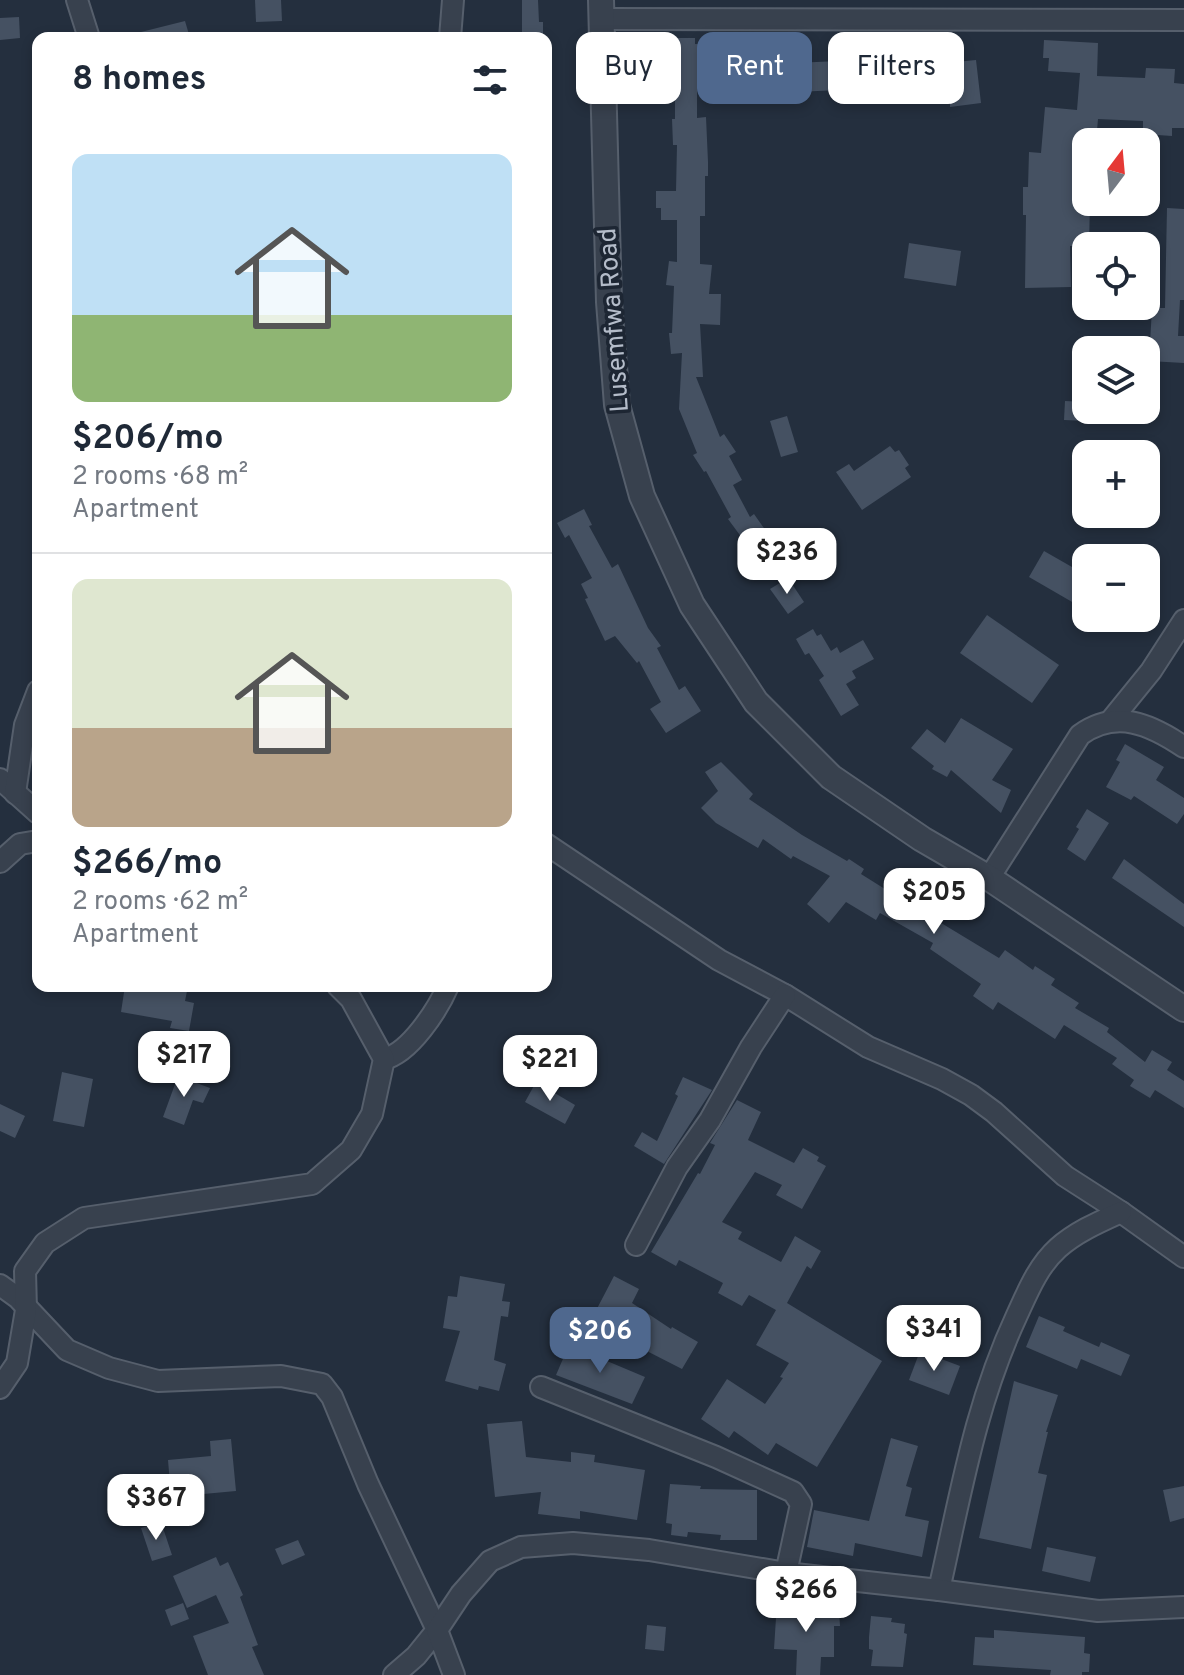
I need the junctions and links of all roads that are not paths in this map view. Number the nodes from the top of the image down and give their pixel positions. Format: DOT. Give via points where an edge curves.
graph roads {
  1 [pos="77,0"];
  2 [pos="453,0"];
  3 [pos="601,9"];
  4 [pos="1184,20"];
  5 [pos="87,32"];
  6 [pos="450,32"];
  7 [pos="1184,620"];
  8 [pos="32,707"];
  9 [pos="1112,719"];
  10 [pos="1184,747"];
  11 [pos="7,786"];
  12 [pos="32,808"];
  13 [pos="32,842"];
  14 [pos="552,848"];
  15 [pos="0,862"];
  16 [pos="989,878"];
  17 [pos="344,992"];
  18 [pos="445,992"];
  19 [pos="785,995"];
  20 [pos="1184,1009"];
  21 [pos="384,1059"];
  22 [pos="1121,1212"];
  23 [pos="636,1245"];
  24 [pos="1184,1257"];
  25 [pos="0,1285"];
  26 [pos="26,1310"];
  27 [pos="541,1387"];
  28 [pos="0,1388"];
  29 [pos="786,1573"];
  30 [pos="939,1590"];
  31 [pos="1184,1607"];
  32 [pos="437,1630"];
  33 [pos="394,1675"];
  34 [pos="454,1675"];
  1 -- 5 [label="street"];
  2 -- 6 [label="street"];
  3 -- 4 [label="street"];
  3 -- 16 [label="street, Lusemfwa Road" via="617,405 642,496 692,605 756,702 831,777"];
  7 -- 9 [label="street"];
  8 -- 11 [label="street"];
  9 -- 10 [label="street" via="1135,723"];
  9 -- 16 [label="street" via="1080,735"];
  11 -- 12 [label="street"];
  13 -- 15 [label="street" via="20,844"];
  14 -- 19 [label="street" via="719,960"];
  16 -- 20 [label="street, Lusemfwa Road"];
  17 -- 21 [label="street"];
  18 -- 21 [label="street" via="419,1032"];
  19 -- 22 [label="street" via="868,1047 971,1095 1065,1176"];
  19 -- 23 [label="street" via="677,1167"];
  21 -- 26 [label="street" via="372,1114 351,1150 312,1184 84,1218 45,1243 25,1271"];
  22 -- 24 [label="street"];
  22 -- 30 [label="street" via="1058,1248 1025,1296 995,1361 975,1426"];
  25 -- 26 [label="street"];
  26 -- 28 [label="street" via="17,1363"];
  26 -- 32 [label="street" via="67,1350 158,1381 281,1376 322,1384"];
  27 -- 29 [label="street" via="793,1492 801,1504"];
  29 -- 30 [label="street"];
  29 -- 32 [label="street" via="649,1550 573,1543 521,1547 490,1561"];
  30 -- 31 [label="street" via="1098,1611"];
  32 -- 33 [label="street"];
  32 -- 34 [label="street"];
}
